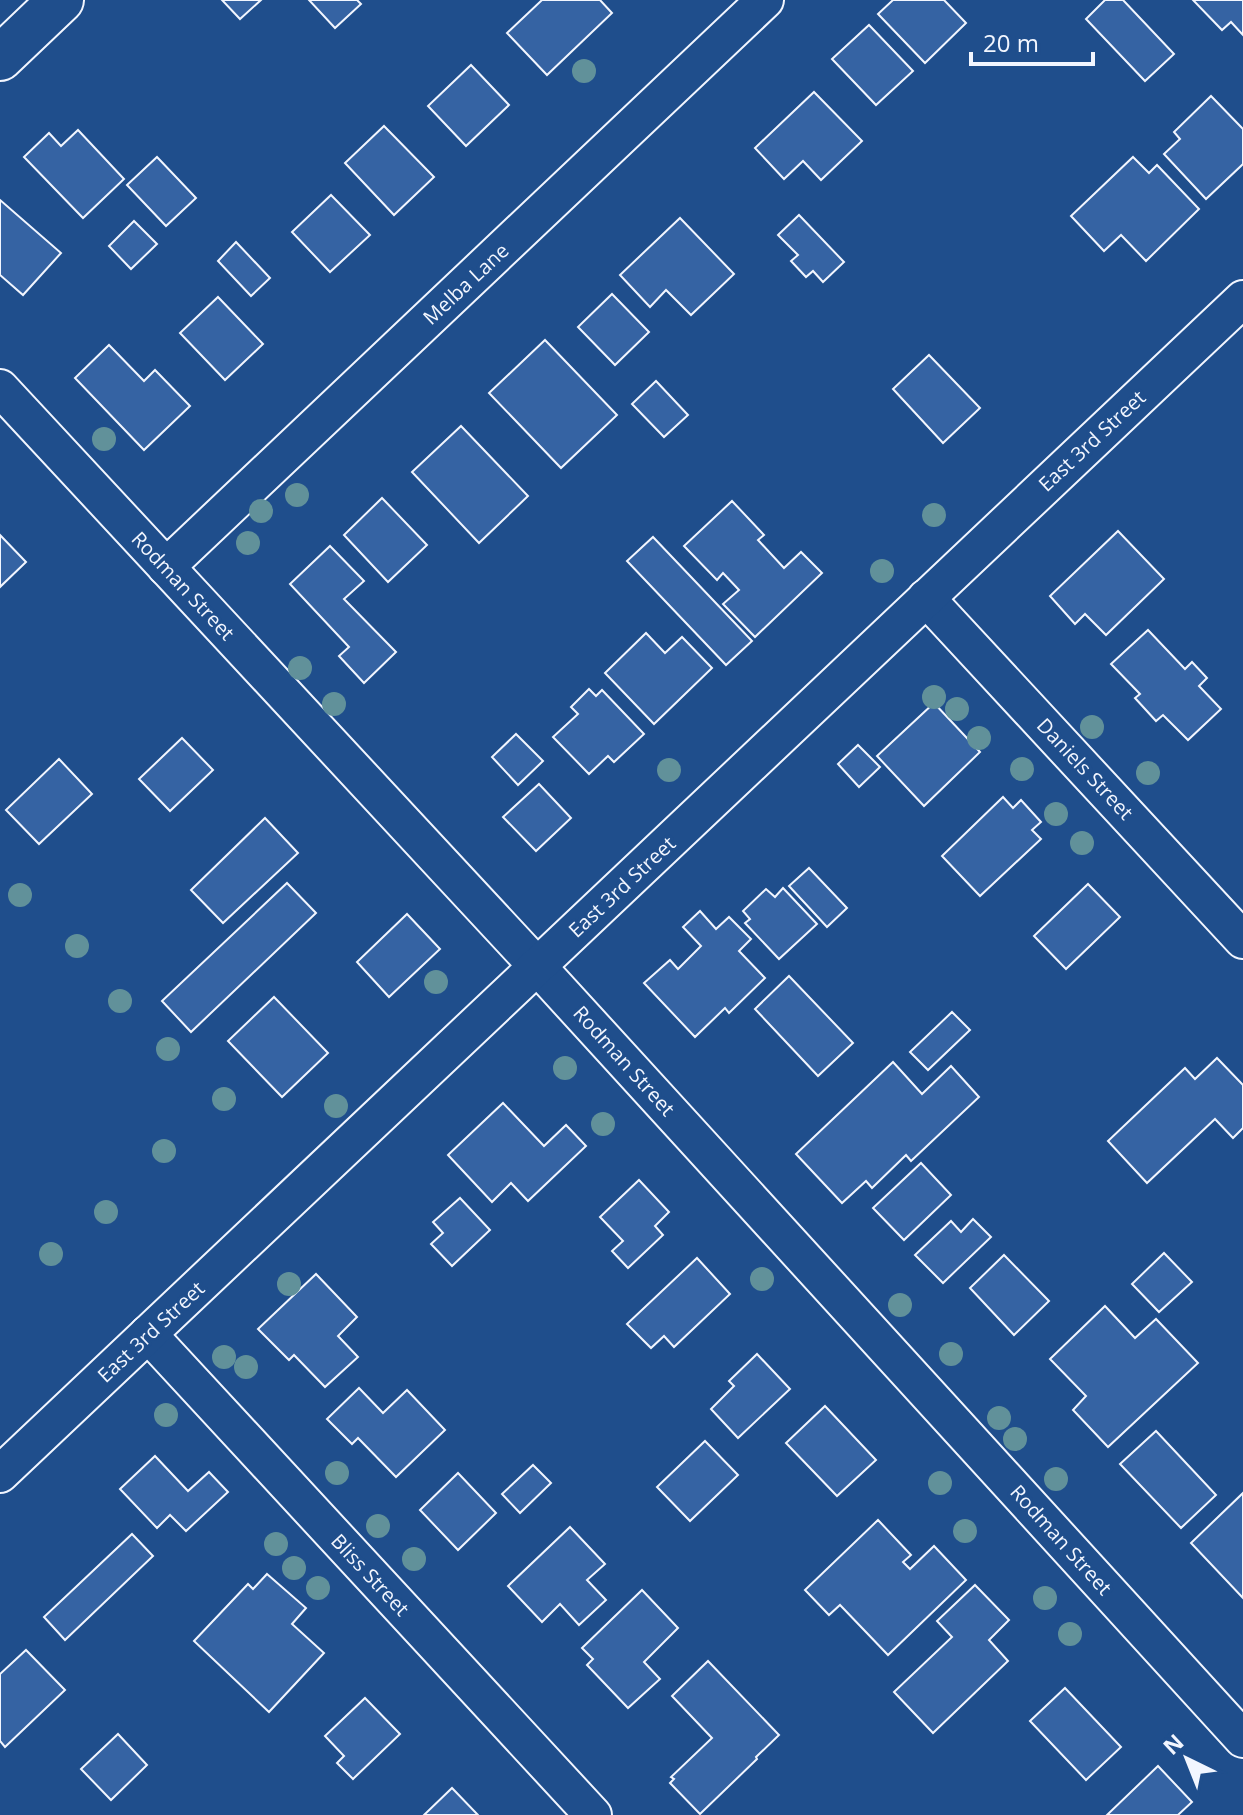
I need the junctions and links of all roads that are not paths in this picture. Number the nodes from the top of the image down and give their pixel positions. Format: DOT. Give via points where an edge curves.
graph roads {
  1 [pos="61,0"];
  2 [pos="765,0"];
  3 [pos="0,58"];
  4 [pos="1243,299"];
  5 [pos="0,388"];
  6 [pos="166,567"];
  7 [pos="926,598"];
  8 [pos="1243,940"];
  9 [pos="537,966"];
  10 [pos="148,1334"];
  11 [pos="0,1474"];
  12 [pos="1243,1739"];
  13 [pos="593,1815"];
  1 -- 3 [label="street"];
  2 -- 6 [label="street, Melba Lane"];
  4 -- 7 [label="street, East 3rd Street"];
  5 -- 6 [label="street, Rodman Street"];
  6 -- 9 [label="street, Rodman Street"];
  7 -- 8 [label="street, Daniels Street"];
  7 -- 9 [label="street, East 3rd Street"];
  9 -- 10 [label="street, East 3rd Street"];
  9 -- 12 [label="street, Rodman Street"];
  10 -- 11 [label="street, East 3rd Street"];
  10 -- 13 [label="street, Bliss Street"];
}
